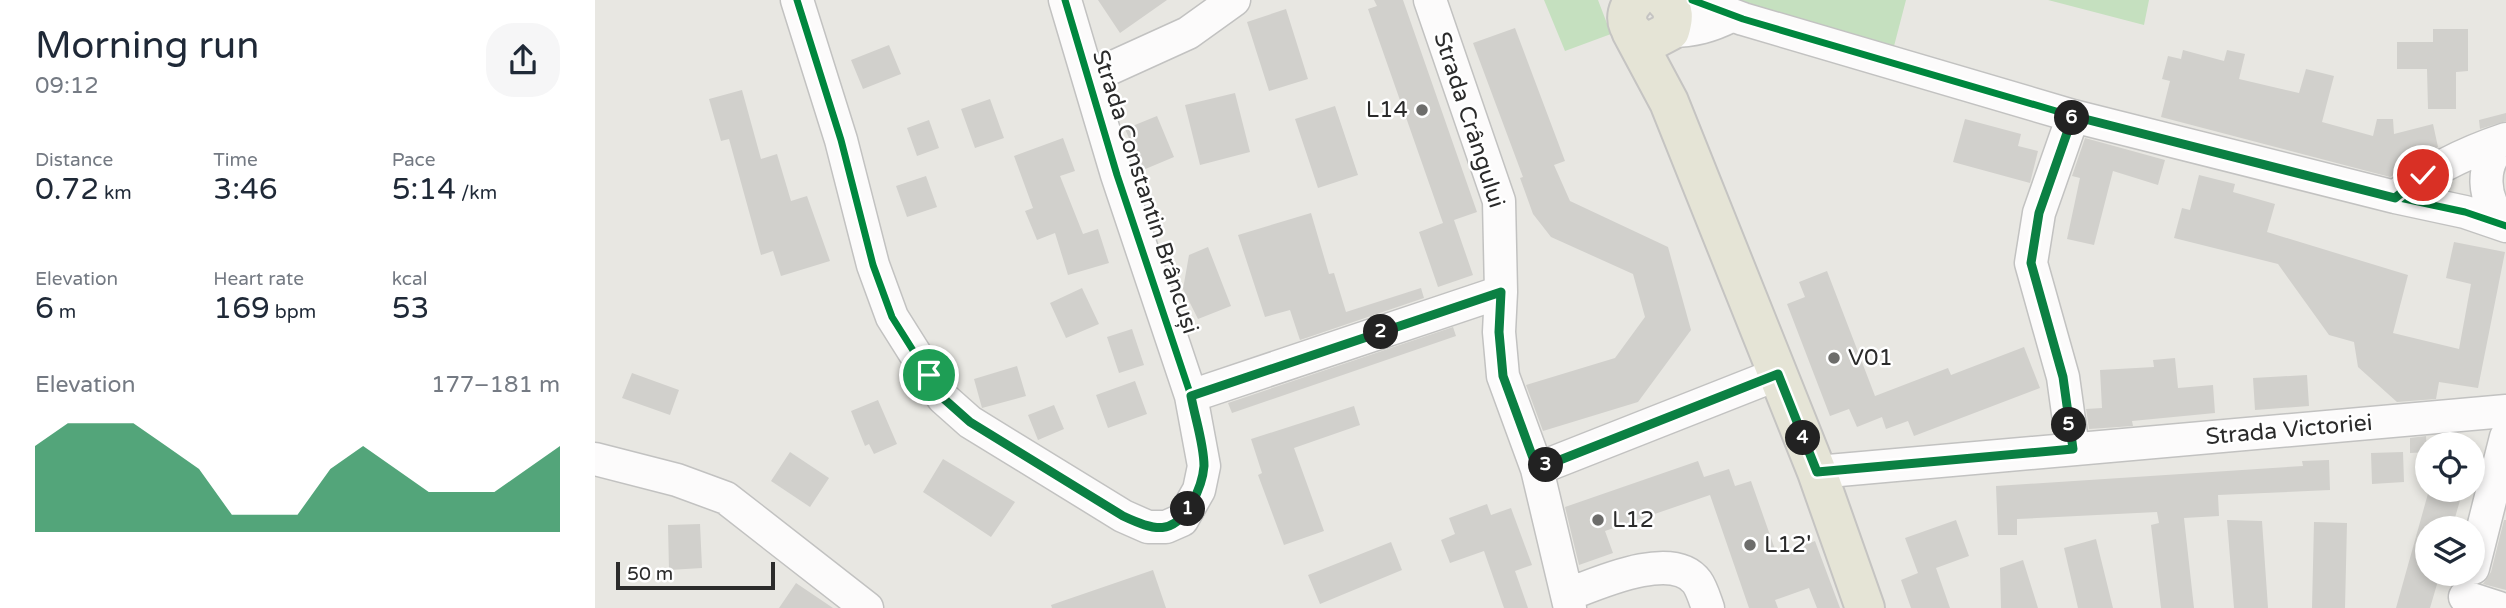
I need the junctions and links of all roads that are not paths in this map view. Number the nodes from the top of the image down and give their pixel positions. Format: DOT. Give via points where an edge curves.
graph roads {
  1 [pos="797,0"];
  2 [pos="1065,0"];
  3 [pos="1234,0"];
  4 [pos="1430,0"];
  5 [pos="1692,0"];
  6 [pos="1645,16"];
  7 [pos="1731,16"];
  8 [pos="1089,78"];
  9 [pos="2073,116"];
  10 [pos="2506,141"];
  11 [pos="2395,198"];
  12 [pos="2506,224"];
  13 [pos="1501,292"];
  14 [pos="1778,374"];
  15 [pos="1191,396"];
  16 [pos="2506,411"];
  17 [pos="2506,437"];
  18 [pos="2073,449"];
  19 [pos="595,459"];
  20 [pos="1537,469"];
  21 [pos="1817,472"];
  22 [pos="2468,587"];
  23 [pos="1569,602"];
  24 [pos="867,608"];
  25 [pos="1708,608"];
  26 [pos="1865,608"];
  27 [pos="2499,608"];
  1 -- 15 [label="street, Strada Constantin Brâncuși" via="892,317 943,398 970,422 1123,516 1148,527 1166,527 1182,520 1199,490 1204,466"];
  2 -- 8 [label="street, Strada Constantin Brâncuși"];
  3 -- 8 [label="street, Strada Constantin Brâncuși" via="1188,33"];
  4 -- 13 [label="street, Strada Crângului" via="1499,201"];
  5 -- 7 [label="street"];
  6 -- 7 [label="street" via="1702,28"];
  6 -- 14 [label="main road" via="1664,88"];
  7 -- 9 [label="street"];
  8 -- 15 [label="street, Strada Constantin Brâncuși"];
  9 -- 11 [label="street"];
  9 -- 18 [label="street" via="2039,213 2031,263 2063,377"];
  10 -- 11 [label="street" via="2465,153 2423,175"];
  10 -- 12 [label="street" via="2490,162 2486,180 2488,199"];
  11 -- 12 [label="street"];
  13 -- 15 [label="street"];
  13 -- 20 [label="street, Strada Crângului" via="1503,376"];
  14 -- 20 [label="street"];
  14 -- 21 [label="main road"];
  16 -- 18 [label="street, Strada Victoriei"];
  17 -- 22 [label="street"];
  18 -- 21 [label="street, Strada Victoriei"];
  19 -- 24 [label="street" via="726,498"];
  20 -- 23 [label="street, Strada Crângului"];
  21 -- 26 [label="main road"];
  22 -- 27 [label="street"];
  23 -- 25 [label="street" via="1660,566 1680,569 1697,582"];
}
